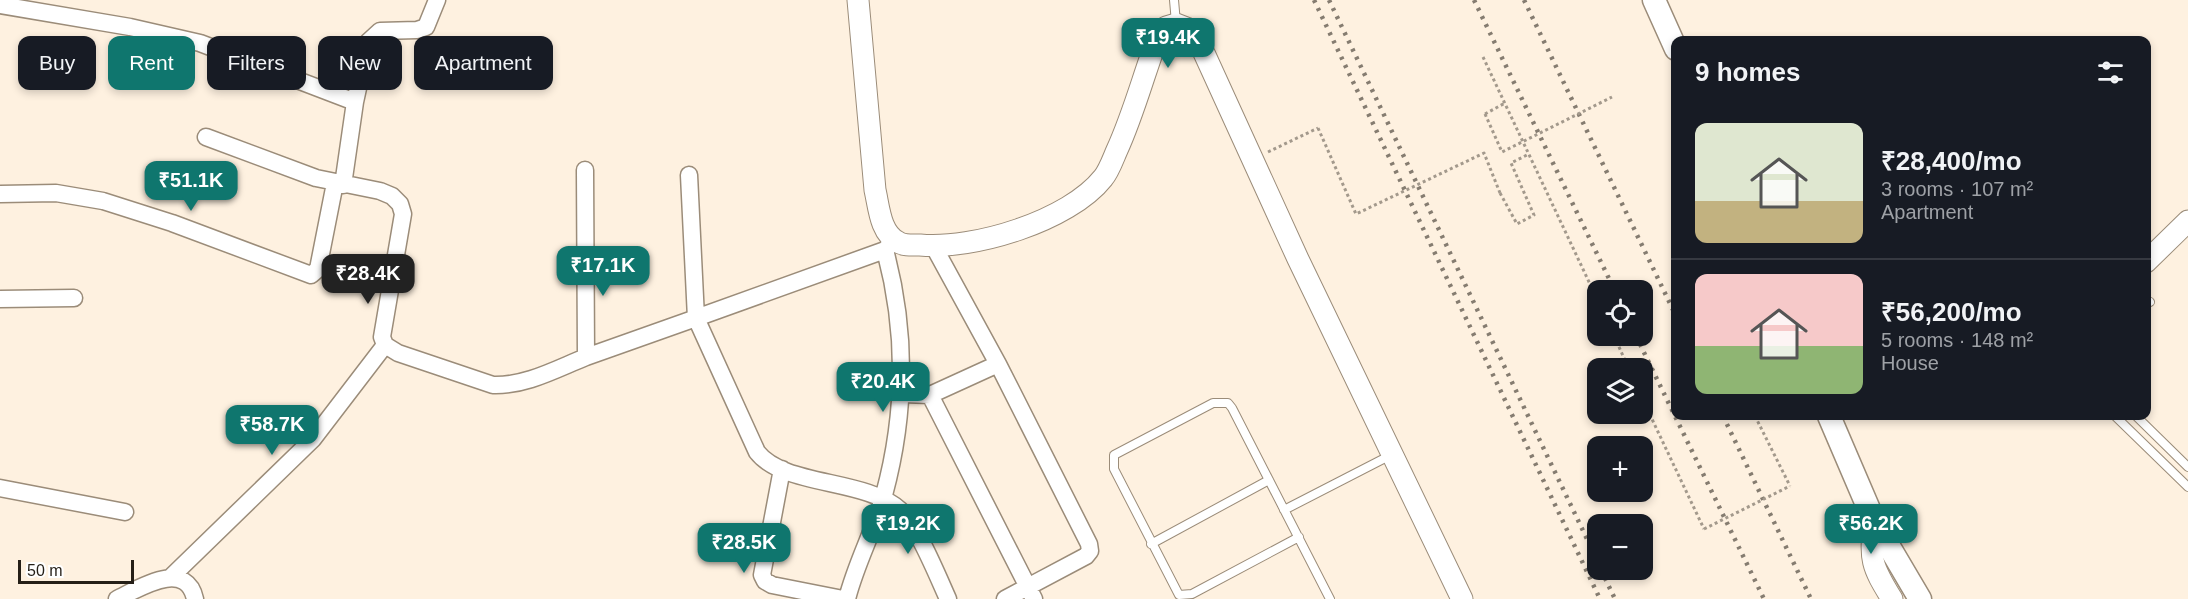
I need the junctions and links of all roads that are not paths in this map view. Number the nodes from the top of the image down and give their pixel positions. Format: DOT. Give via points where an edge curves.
graph roads {
  1 [pos="437,0"];
  2 [pos="858,0"];
  3 [pos="1174,0"];
  4 [pos="1654,0"];
  5 [pos="0,5"];
  6 [pos="1176,24"];
  7 [pos="1671,38"];
  8 [pos="355,102"];
  9 [pos="207,137"];
  10 [pos="585,170"];
  11 [pos="689,175"];
  12 [pos="339,184"];
  13 [pos="0,194"];
  14 [pos="2188,220"];
  15 [pos="890,245"];
  16 [pos="934,247"];
  17 [pos="2151,257"];
  18 [pos="74,298"];
  19 [pos="0,299"];
  20 [pos="696,318"];
  21 [pos="386,345"];
  22 [pos="586,357"];
  23 [pos="998,364"];
  24 [pos="903,394"];
  25 [pos="930,395"];
  26 [pos="1831,420"];
  27 [pos="2119,420"];
  28 [pos="2140,420"];
  29 [pos="1391,454"];
  30 [pos="2188,467"];
  31 [pos="782,469"];
  32 [pos="1269,480"];
  33 [pos="2188,487"];
  34 [pos="0,488"];
  35 [pos="883,498"];
  36 [pos="1284,510"];
  37 [pos="125,512"];
  38 [pos="1874,521"];
  39 [pos="1299,537"];
  40 [pos="1152,544"];
  41 [pos="171,577"];
  42 [pos="1030,593"];
  43 [pos="117,599"];
  44 [pos="195,599"];
  45 [pos="843,599"];
  46 [pos="847,599"];
  47 [pos="948,599"];
  48 [pos="1005,599"];
  49 [pos="1330,599"];
  50 [pos="1462,599"];
  51 [pos="1892,599"];
  52 [pos="1920,599"];
  1 -- 8 [label="street" via="426,27 373,34"];
  2 -- 15 [label="street" via="875,190"];
  3 -- 6 [label="lane"];
  4 -- 7 [label="main road"];
  5 -- 8 [label="street" via="200,43"];
  6 -- 16 [label="street" via="1159,34 1120,144 1105,176 1089,194 1040,221 977,241"];
  6 -- 29 [label="street" via="1194,31 1200,40"];
  8 -- 12 [label="street"];
  9 -- 12 [label="street"];
  10 -- 22 [label="street"];
  11 -- 20 [label="street"];
  12 -- 13 [label="street" via="318,268 311,274 103,201 56,193"];
  12 -- 21 [label="street" via="392,196 403,214 381,327"];
  14 -- 17 [label="street"];
  15 -- 16 [label="street"];
  15 -- 20 [label="street"];
  15 -- 24 [label="street"];
  16 -- 23 [label="street"];
  18 -- 19 [label="street"];
  20 -- 22 [label="street"];
  20 -- 31 [label="street" via="757,452 763,460"];
  21 -- 22 [label="street" via="398,353 493,385 534,378"];
  21 -- 41 [label="street" via="313,439"];
  23 -- 25 [label="street"];
  23 -- 42 [label="street" via="1090,551"];
  24 -- 25 [label="street"];
  24 -- 35 [label="street"];
  25 -- 42 [label="street"];
  26 -- 38 [label="main road"];
  27 -- 33 [label="lane"];
  28 -- 30 [label="lane"];
  29 -- 36 [label="lane"];
  29 -- 50 [label="street"];
  31 -- 35 [label="street"];
  31 -- 45 [label="street" via="762,575 772,585"];
  32 -- 36 [label="lane"];
  32 -- 40 [label="lane"];
  32 -- 40 [label="lane" via="1228,403 1213,404 1121,450 1114,455 1114,469"];
  34 -- 37 [label="street"];
  35 -- 46 [label="street"];
  35 -- 47 [label="street" via="910,519"];
  36 -- 39 [label="lane"];
  38 -- 51 [label="street" via="1870,555"];
  38 -- 52 [label="main road"];
  39 -- 40 [label="lane" via="1185,596 1174,590"];
  39 -- 49 [label="lane"];
  41 -- 43 [label="street" via="158,579"];
  41 -- 44 [label="street" via="184,583"];
  42 -- 48 [label="street"];
}
